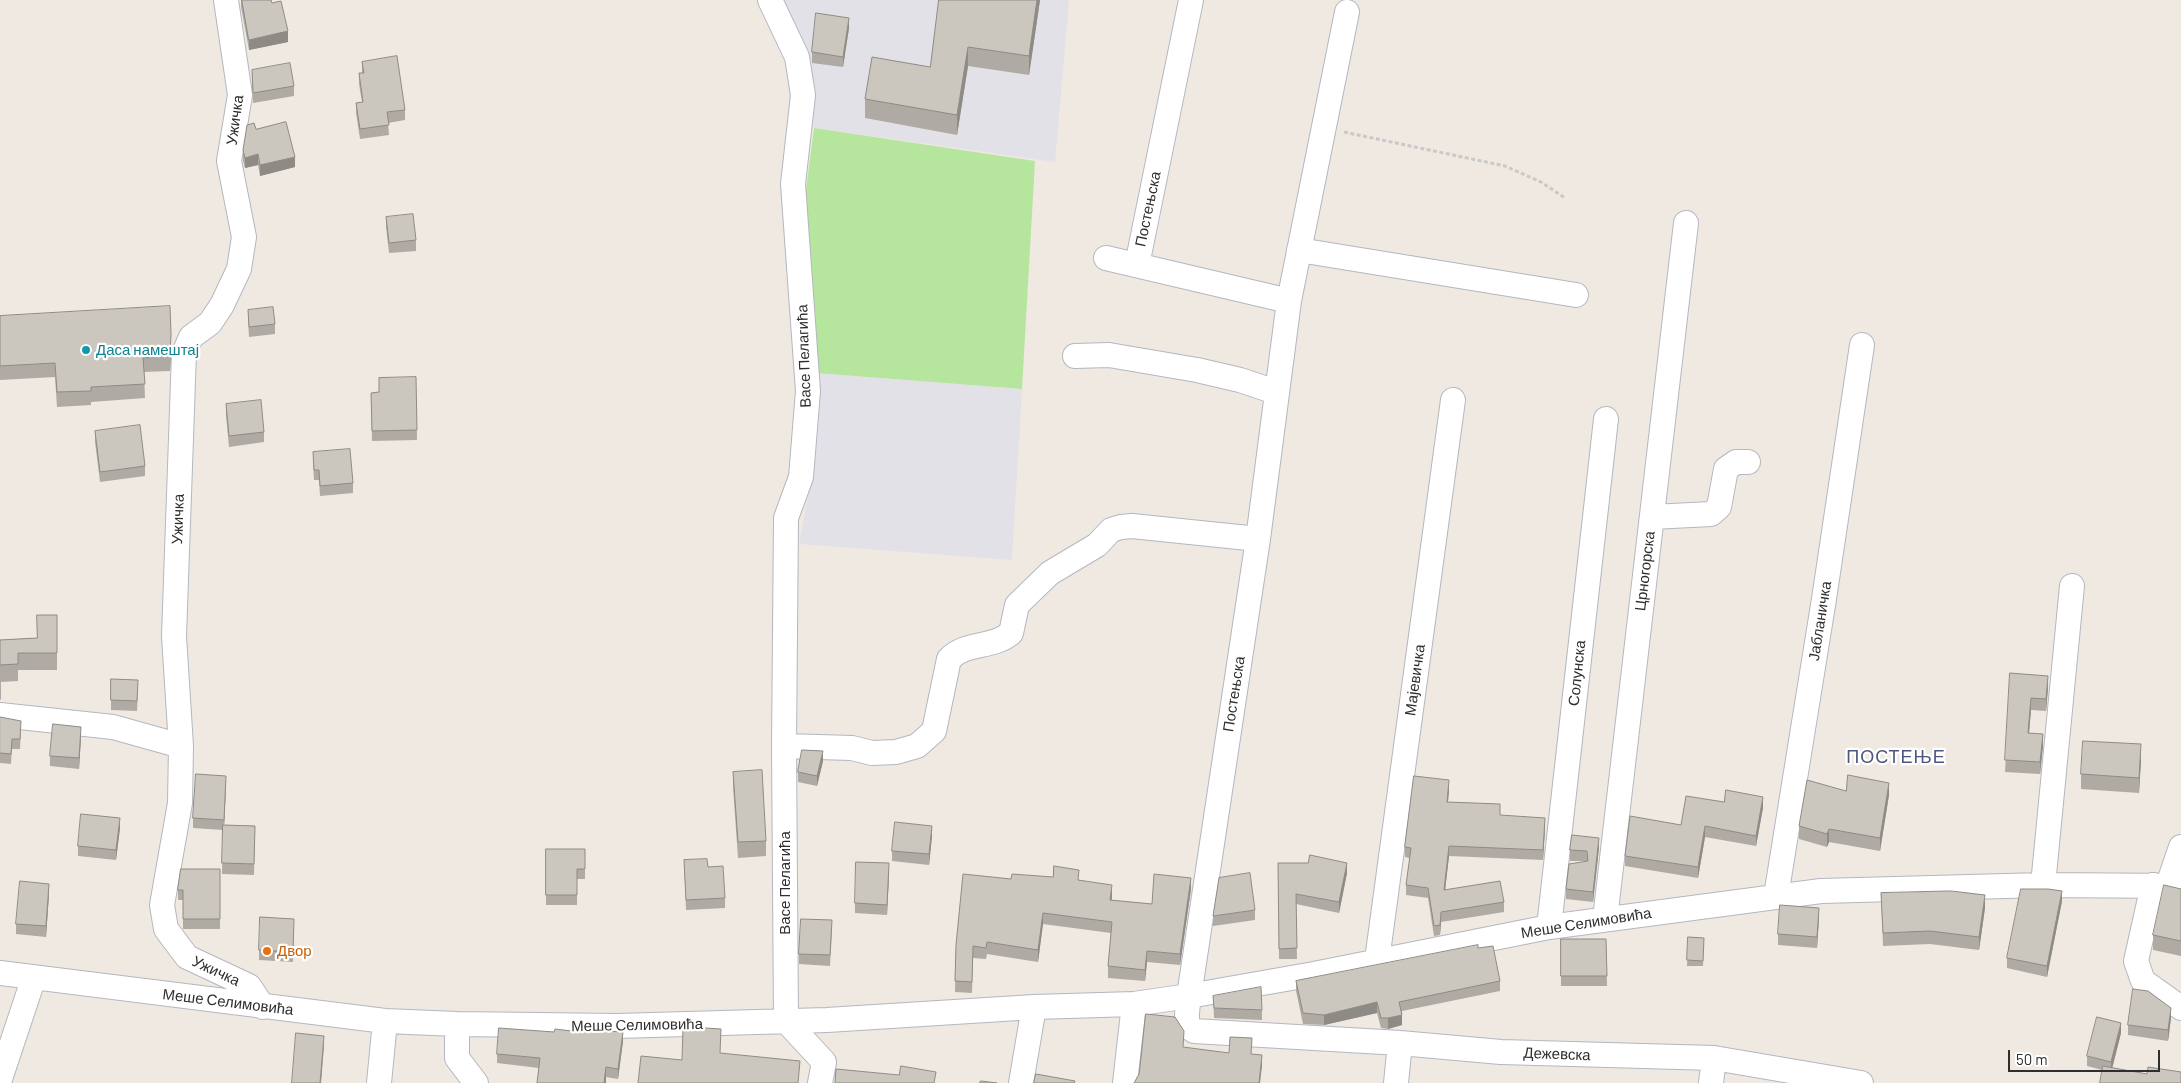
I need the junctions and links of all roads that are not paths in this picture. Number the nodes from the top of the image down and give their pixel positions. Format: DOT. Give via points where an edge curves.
graph roads {
  1 [pos="226,0"];
  2 [pos="770,0"];
  3 [pos="1191,0"];
  4 [pos="1347,12"];
  5 [pos="1686,223"];
  6 [pos="1299,250"];
  7 [pos="1106,258"];
  8 [pos="1137,265"];
  9 [pos="1576,295"];
  10 [pos="1289,301"];
  11 [pos="1862,345"];
  12 [pos="1075,356"];
  13 [pos="1276,392"];
  14 [pos="1453,400"];
  15 [pos="1606,418"];
  16 [pos="1748,462"];
  17 [pos="1652,517"];
  18 [pos="1258,539"];
  19 [pos="2072,586"];
  20 [pos="0,715"];
  21 [pos="180,746"];
  22 [pos="784,746"];
  23 [pos="2181,847"];
  24 [pos="2043,885"];
  25 [pos="2167,885"];
  26 [pos="1776,896"];
  27 [pos="1605,919"];
  28 [pos="1549,928"];
  29 [pos="1377,960"];
  30 [pos="0,973"];
  31 [pos="34,977"];
  32 [pos="1189,996"];
  33 [pos="1134,1004"];
  34 [pos="263,1007"];
  35 [pos="1034,1008"];
  36 [pos="2181,1008"];
  37 [pos="385,1021"];
  38 [pos="786,1021"];
  39 [pos="457,1024"];
  40 [pos="1400,1043"];
  41 [pos="1714,1058"];
  42 [pos="0,1079"];
  43 [pos="1833,1080"];
  44 [pos="379,1083"];
  45 [pos="476,1083"];
  46 [pos="820,1083"];
  47 [pos="1021,1083"];
  48 [pos="1125,1083"];
  49 [pos="1396,1083"];
  50 [pos="1711,1083"];
  51 [pos="1861,1083"];
  1 -- 21 [label="street, Ужичка" via="240,95 230,161 244,237 239,269 222,305 210,323 191,337 184,353 174,636"];
  2 -- 22 [label="street, Васе Пелагића" via="796,56 803,95 793,184 808,391 801,477 786,518"];
  3 -- 8 [label="street, Постењска"];
  4 -- 6 [label="street, Постењска"];
  5 -- 17 [label="street, Црногорска"];
  6 -- 9 [label="street"];
  6 -- 10 [label="street, Постењска"];
  7 -- 8 [label="street"];
  8 -- 10 [label="street, Постењска"];
  10 -- 13 [label="street, Постењска"];
  11 -- 26 [label="street, Јабланичка"];
  12 -- 13 [label="street" via="1109,355 1197,370"];
  13 -- 18 [label="street, Постењска"];
  14 -- 29 [label="street, Мајевичка"];
  15 -- 28 [label="street, Солунска"];
  16 -- 17 [label="street" via="1736,462 1726,469 1719,508 1712,514"];
  17 -- 27 [label="street, Црногорска"];
  18 -- 22 [label="street" via="1132,526 1111,530 1097,545 1050,574 1017,605 1011,633 1002,641 957,651 949,659 934,731 917,746 896,752 872,753 852,748"];
  18 -- 32 [label="street, Постењска"];
  19 -- 24 [label="street"];
  20 -- 21 [label="street" via="113,727"];
  21 -- 34 [label="street, Ужичка" via="180,803 162,905 166,929 187,957 249,986"];
  22 -- 38 [label="street, Васе Пелагића"];
  23 -- 25 [label="street"];
  24 -- 25 [label="street, Меше Селимовића"];
  24 -- 26 [label="street, Меше Селимовића" via="1821,891"];
  25 -- 36 [label="street" via="2136,961 2143,981"];
  26 -- 27 [label="street, Меше Селимовића"];
  27 -- 28 [label="street, Меше Селимовића"];
  28 -- 29 [label="street, Меше Селимовића"];
  29 -- 32 [label="street, Меше Селимовића"];
  30 -- 31 [label="street, Меше Селимовића"];
  31 -- 34 [label="street, Меше Селимовића"];
  31 -- 42 [label="street"];
  32 -- 33 [label="street, Меше Селимовића"];
  32 -- 40 [label="street, Дежевска" via="1187,1024 1194,1032"];
  33 -- 35 [label="street, Меше Селимовића"];
  33 -- 48 [label="street"];
  34 -- 37 [label="street, Меше Селимовића"];
  35 -- 38 [label="street, Меше Селимовића"];
  35 -- 47 [label="street"];
  37 -- 39 [label="street, Меше Селимовића"];
  37 -- 44 [label="street"];
  38 -- 39 [label="street, Меше Селимовића" via="616,1026"];
  38 -- 46 [label="street" via="824,1062"];
  39 -- 45 [label="street" via="458,1058"];
  40 -- 41 [label="street, Дежевска" via="1501,1052"];
  40 -- 49 [label="street"];
  41 -- 43 [label="street, Дежевска"];
  41 -- 50 [label="street"];
  43 -- 51 [label="street, Дежевска"];
}
